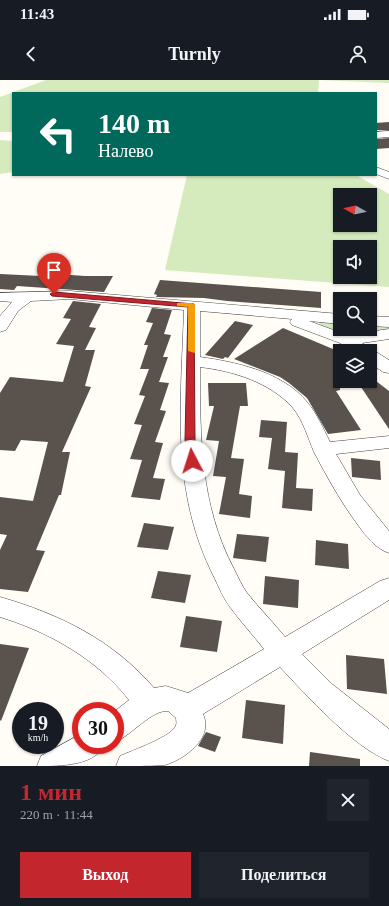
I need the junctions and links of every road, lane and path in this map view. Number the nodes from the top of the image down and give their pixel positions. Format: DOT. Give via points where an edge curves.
graph roads {
  1 [pos="389,134"];
  2 [pos="377,135"];
  3 [pos="377,170"];
  4 [pos="389,176"];
  5 [pos="0,297"];
  6 [pos="26,298"];
  7 [pos="192,305"];
  8 [pos="270,314"];
  9 [pos="333,318"];
  10 [pos="377,321"];
  11 [pos="389,322"];
  12 [pos="0,327"];
  13 [pos="389,334"];
  14 [pos="346,340"];
  15 [pos="353,344"];
  16 [pos="377,360"];
  17 [pos="192,361"];
  18 [pos="389,368"];
  19 [pos="389,442"];
  20 [pos="323,449"];
  21 [pos="389,545"];
  22 [pos="389,588"];
  23 [pos="0,607"];
  24 [pos="283,653"];
  25 [pos="149,703"];
  26 [pos="187,709"];
  27 [pos="124,721"];
  28 [pos="389,747"];
  29 [pos="74,754"];
  30 [pos="52,766"];
  31 [pos="132,766"];
  1 -- 2 [label="street"];
  3 -- 4 [label="street"];
  5 -- 6 [label="street"];
  6 -- 7 [label="street" via="39,295 70,295"];
  6 -- 12 [label="street" via="13,308"];
  7 -- 8 [label="street"];
  7 -- 17 [label="street"];
  8 -- 9 [label="street"];
  8 -- 14 [label="street"];
  10 -- 11 [label="street"];
  13 -- 14 [label="street"];
  14 -- 15 [label="street"];
  16 -- 18 [label="street"];
  17 -- 20 [label="street" via="233,368 271,384 285,393 300,406"];
  17 -- 24 [label="street" via="190,439 200,510 214,553 238,599"];
  19 -- 20 [label="street"];
  20 -- 21 [label="street" via="362,516"];
  22 -- 24 [label="street"];
  23 -- 25 [label="street" via="71,634 110,663 140,690"];
  24 -- 26 [label="street"];
  24 -- 28 [label="street" via="322,693"];
  25 -- 26 [label="street" via="168,698"];
  25 -- 27 [label="street"];
  26 -- 31 [label="street" via="192,722 184,739"];
  29 -- 30 [label="street"];
}
